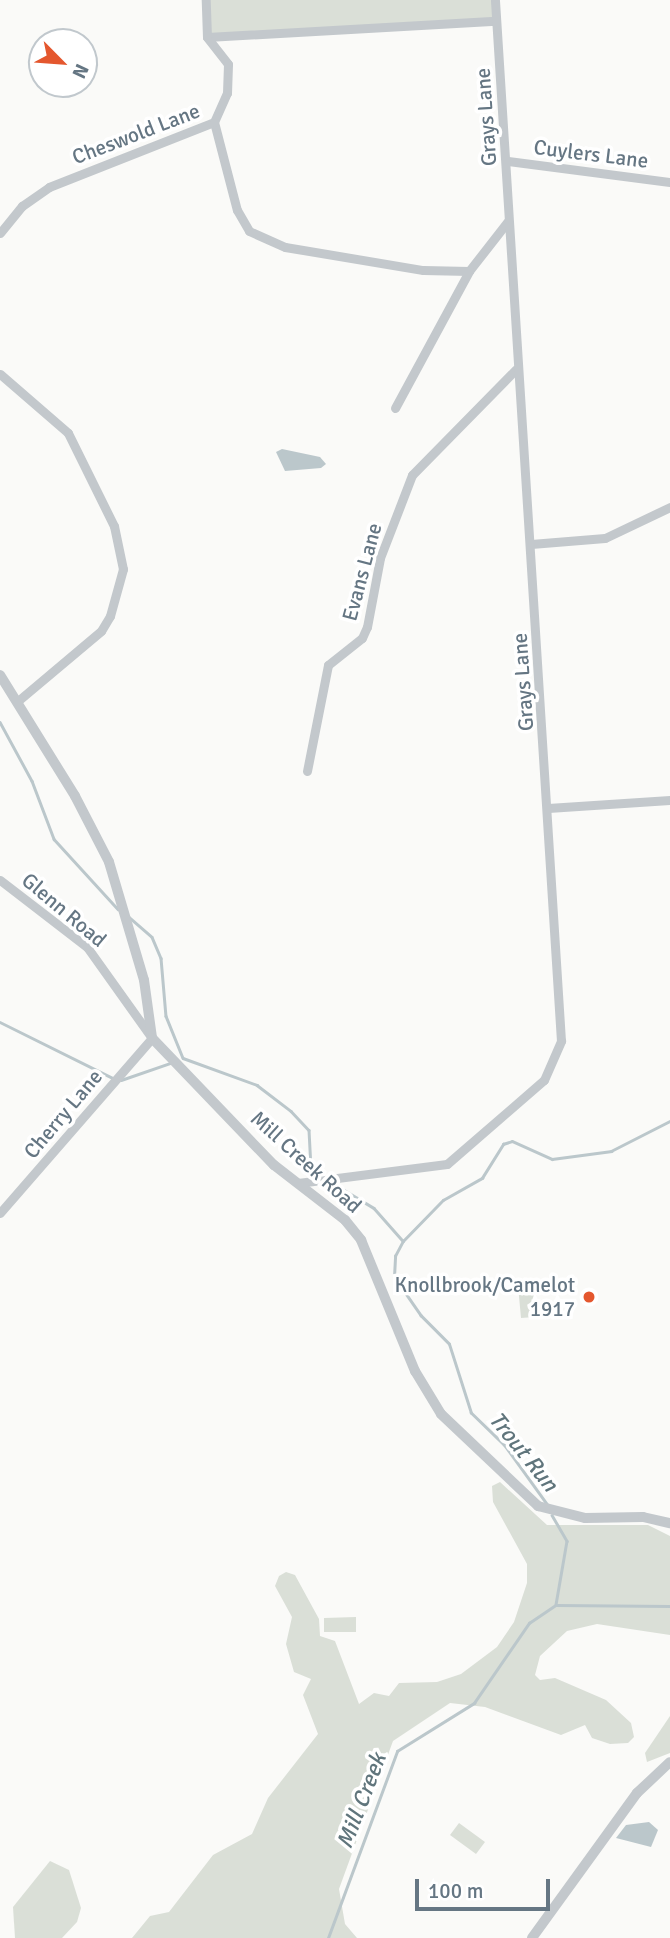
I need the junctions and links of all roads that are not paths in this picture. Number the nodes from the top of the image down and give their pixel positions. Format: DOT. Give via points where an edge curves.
graph roads {
  1 [pos="206,0"];
  2 [pos="495,0"];
  3 [pos="496,21"];
  4 [pos="207,37"];
  5 [pos="214,122"];
  6 [pos="508,161"];
  7 [pos="670,182"];
  8 [pos="508,221"];
  9 [pos="0,233"];
  10 [pos="470,271"];
  11 [pos="516,369"];
  12 [pos="0,374"];
  13 [pos="396,408"];
  14 [pos="670,507"];
  15 [pos="531,544"];
  16 [pos="0,675"];
  17 [pos="19,700"];
  18 [pos="307,771"];
  19 [pos="670,800"];
  20 [pos="548,808"];
  21 [pos="0,880"];
  22 [pos="152,1038"];
  23 [pos="298,1183"];
  24 [pos="0,1213"];
  25 [pos="670,1523"];
  26 [pos="670,1762"];
  27 [pos="532,1938"];
  1 -- 4 [label="street"];
  2 -- 3 [label="street, Grays Lane"];
  3 -- 4 [label="street"];
  3 -- 6 [label="street, Grays Lane"];
  4 -- 5 [label="street, Cheswold Lane" via="228,64 227,93"];
  5 -- 9 [label="street, Cheswold Lane" via="49,187 22,206"];
  5 -- 10 [label="street" via="237,211 249,231 285,247 423,270"];
  6 -- 7 [label="street, Cuylers Lane"];
  6 -- 8 [label="street, Grays Lane"];
  8 -- 10 [label="street"];
  8 -- 11 [label="street, Grays Lane"];
  10 -- 13 [label="street"];
  11 -- 15 [label="street, Grays Lane"];
  11 -- 18 [label="street, Evans Lane" via="412,475 380,558 367,627 362,638 328,665"];
  12 -- 17 [label="street" via="68,433 114,526 123,569 111,615 101,631"];
  14 -- 15 [label="street" via="605,538"];
  15 -- 20 [label="street, Grays Lane"];
  16 -- 17 [label="street"];
  17 -- 22 [label="street" via="109,862 144,980"];
  19 -- 20 [label="street"];
  20 -- 23 [label="street, Grays Lane" via="562,1014 555,1062 544,1080 447,1164"];
  21 -- 22 [label="street, Glenn Road" via="87,947"];
  22 -- 23 [label="street, Mill Creek Road" via="274,1165"];
  22 -- 24 [label="street, Cherry Lane"];
  23 -- 25 [label="street, Mill Creek Road" via="329,1204 361,1240 430,1400 453,1428 551,1511 585,1518 643,1517"];
  26 -- 27 [label="street" via="637,1793"];
}
